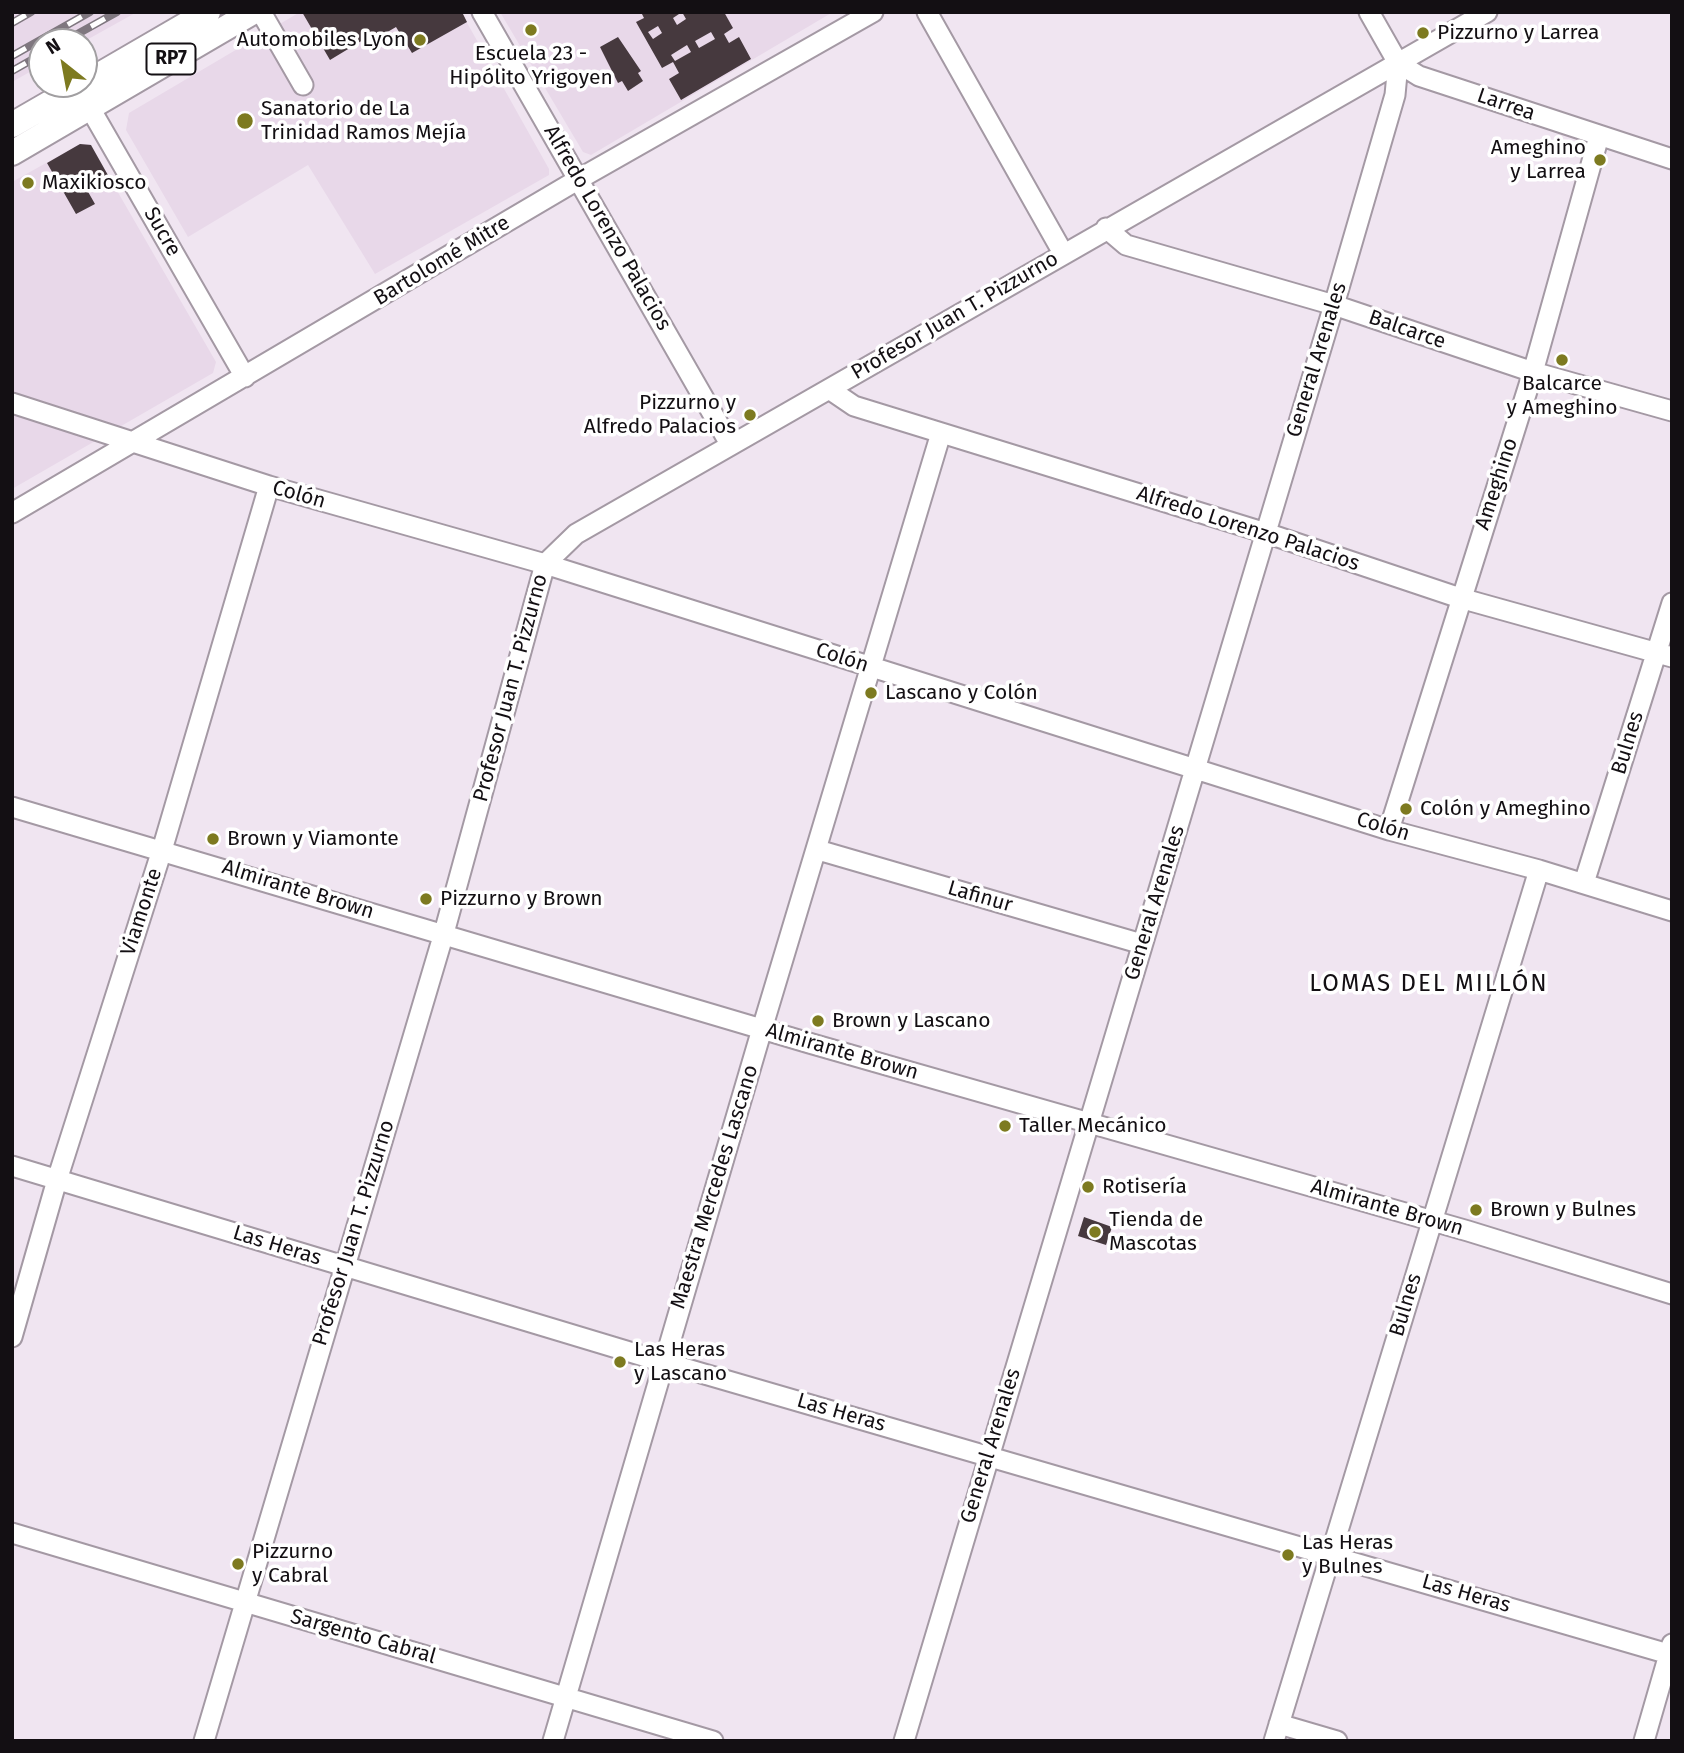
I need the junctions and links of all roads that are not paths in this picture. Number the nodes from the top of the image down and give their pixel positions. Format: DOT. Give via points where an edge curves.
graph roads {
  1 [pos="208,12"];
  2 [pos="253,12"];
  3 [pos="261,12"];
  4 [pos="482,12"];
  5 [pos="873,12"];
  6 [pos="927,12"];
  7 [pos="1369,12"];
  8 [pos="1488,12"];
  9 [pos="1398,63"];
  10 [pos="98,81"];
  11 [pos="98,84"];
  12 [pos="303,85"];
  13 [pos="68,98"];
  14 [pos="75,98"];
  15 [pos="88,98"];
  16 [pos="12,125"];
  17 [pos="1599,136"];
  18 [pos="12,153"];
  19 [pos="1672,159"];
  20 [pos="579,179"];
  21 [pos="1106,228"];
  22 [pos="1063,253"];
  23 [pos="1334,305"];
  24 [pos="1533,372"];
  25 [pos="245,377"];
  26 [pos="829,389"];
  27 [pos="12,403"];
  28 [pos="1672,411"];
  29 [pos="941,433"];
  30 [pos="135,443"];
  31 [pos="730,444"];
  32 [pos="269,486"];
  33 [pos="12,513"];
  34 [pos="1266,533"];
  35 [pos="545,564"];
  36 [pos="1460,598"];
  37 [pos="1672,603"];
  38 [pos="1664,655"];
  39 [pos="872,667"];
  40 [pos="1196,767"];
  41 [pos="12,807"];
  42 [pos="1389,830"];
  43 [pos="818,849"];
  44 [pos="162,850"];
  45 [pos="1539,870"];
  46 [pos="1584,883"];
  47 [pos="1672,911"];
  48 [pos="444,933"];
  49 [pos="1142,944"];
  50 [pos="762,1029"];
  51 [pos="1089,1121"];
  52 [pos="12,1166"];
  53 [pos="57,1180"];
  54 [pos="1433,1221"];
  55 [pos="343,1265"];
  56 [pos="1672,1294"];
  57 [pos="12,1337"];
  58 [pos="663,1362"];
  59 [pos="988,1456"];
  60 [pos="12,1533"];
  61 [pos="1329,1554"];
  62 [pos="245,1602"];
  63 [pos="1671,1651"];
  64 [pos="566,1696"];
  65 [pos="1276,1732"];
  66 [pos="204,1741"];
  67 [pos="553,1741"];
  68 [pos="713,1741"];
  69 [pos="904,1741"];
  70 [pos="1337,1741"];
  71 [pos="1644,1741"];
  1 -- 10 [label="main road, RP7"];
  2 -- 11 [label="main road, RP7"];
  3 -- 12 [label="street"];
  4 -- 20 [label="street, Alfredo Lorenzo Palacios"];
  5 -- 20 [label="street, Bartolomé Mitre"];
  6 -- 22 [label="street"];
  7 -- 9 [label="street"];
  8 -- 9 [label="street, Profesor Juan T. Pizzurno"];
  9 -- 17 [label="street, Larrea" via="1419,76"];
  9 -- 21 [label="street, Profesor Juan T. Pizzurno"];
  9 -- 23 [label="street, General Arenales" via="1395,95"];
  13 -- 16 [label="main road, RP7"];
  14 -- 18 [label="main road, RP7"];
  15 -- 25 [label="street, Sucre"];
  17 -- 19 [label="street, Larrea"];
  17 -- 24 [label="street, Ameghino"];
  20 -- 25 [label="street, Bartolomé Mitre"];
  20 -- 31 [label="street, Alfredo Lorenzo Palacios"];
  21 -- 22 [label="street, Profesor Juan T. Pizzurno"];
  21 -- 23 [label="street, Balcarce" via="1126,245"];
  22 -- 26 [label="street, Profesor Juan T. Pizzurno"];
  23 -- 24 [label="street, Balcarce"];
  23 -- 34 [label="street, General Arenales"];
  24 -- 28 [label="street, Balcarce"];
  24 -- 36 [label="street, Ameghino"];
  25 -- 30 [label="street, Bartolomé Mitre"];
  26 -- 29 [label="street, Alfredo Lorenzo Palacios" via="854,406"];
  26 -- 31 [label="street, Profesor Juan T. Pizzurno"];
  27 -- 30 [label="street, Colón"];
  29 -- 34 [label="street, Alfredo Lorenzo Palacios"];
  29 -- 39 [label="street, Maestra Mercedes Lascano"];
  30 -- 32 [label="street, Colón"];
  30 -- 33 [label="street, Bartolomé Mitre"];
  31 -- 35 [label="street, Profesor Juan T. Pizzurno" via="576,534"];
  32 -- 35 [label="street, Colón"];
  32 -- 44 [label="street, Viamonte"];
  34 -- 36 [label="street, Alfredo Lorenzo Palacios"];
  34 -- 40 [label="street, General Arenales"];
  35 -- 39 [label="street, Colón"];
  35 -- 48 [label="street, Profesor Juan T. Pizzurno"];
  36 -- 38 [label="street, Alfredo Lorenzo Palacios"];
  36 -- 42 [label="street, Ameghino"];
  37 -- 38 [label="street, Bulnes"];
  38 -- 46 [label="street, Bulnes"];
  39 -- 40 [label="street, Colón"];
  39 -- 43 [label="street, Maestra Mercedes Lascano"];
  40 -- 42 [label="street, Colón"];
  40 -- 49 [label="street, General Arenales"];
  41 -- 44 [label="street, Almirante Brown"];
  42 -- 45 [label="street, Colón"];
  43 -- 49 [label="street, Lafinur"];
  43 -- 50 [label="street, Maestra Mercedes Lascano"];
  44 -- 48 [label="street, Almirante Brown"];
  44 -- 53 [label="street, Viamonte"];
  45 -- 46 [label="street, Colón"];
  45 -- 54 [label="street, Bulnes"];
  46 -- 47 [label="street, Colón"];
  48 -- 50 [label="street, Almirante Brown"];
  48 -- 55 [label="street, Profesor Juan T. Pizzurno"];
  49 -- 51 [label="street, General Arenales"];
  50 -- 51 [label="street, Almirante Brown"];
  50 -- 58 [label="street, Maestra Mercedes Lascano"];
  51 -- 54 [label="street, Almirante Brown"];
  51 -- 59 [label="street, General Arenales"];
  52 -- 53 [label="street, Las Heras"];
  53 -- 55 [label="street, Las Heras"];
  53 -- 57 [label="street, Viamonte"];
  54 -- 56 [label="street, Almirante Brown"];
  54 -- 61 [label="street, Bulnes"];
  55 -- 58 [label="street, Las Heras"];
  55 -- 62 [label="street, Profesor Juan T. Pizzurno"];
  58 -- 59 [label="street, Las Heras"];
  58 -- 64 [label="street, Maestra Mercedes Lascano"];
  59 -- 61 [label="street, Las Heras"];
  59 -- 69 [label="street, General Arenales"];
  60 -- 62 [label="street, Sargento Cabral"];
  61 -- 63 [label="street, Las Heras"];
  61 -- 65 [label="street, Bulnes"];
  62 -- 64 [label="street, Sargento Cabral"];
  62 -- 66 [label="street, Profesor Juan T. Pizzurno"];
  63 -- 71 [label="street"];
  64 -- 67 [label="street, Maestra Mercedes Lascano"];
  64 -- 68 [label="street, Sargento Cabral"];
  65 -- 70 [label="street"];
}
